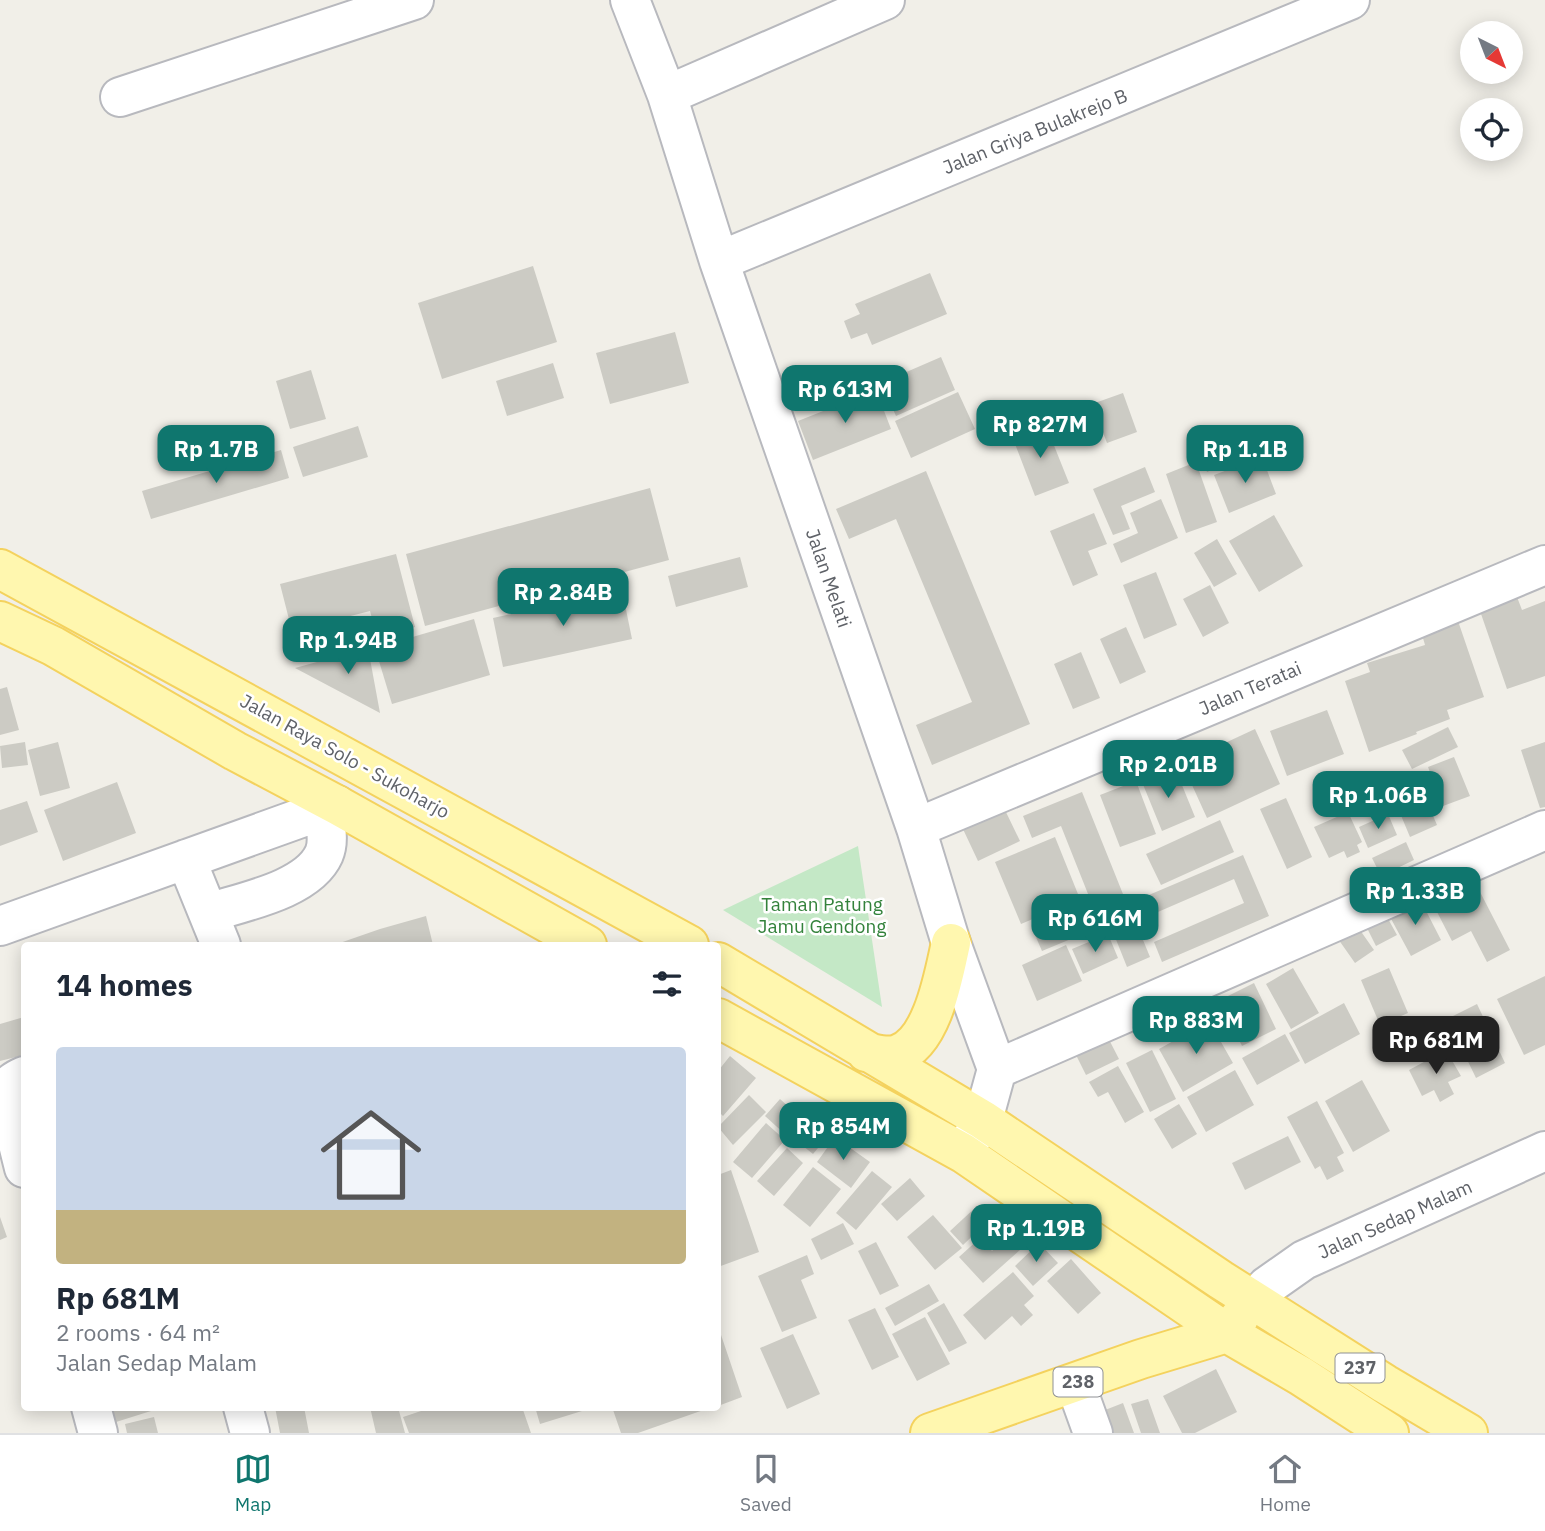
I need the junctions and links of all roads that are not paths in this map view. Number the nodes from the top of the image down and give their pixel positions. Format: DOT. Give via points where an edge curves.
graph roads {
  1 [pos="414,0"];
  2 [pos="630,0"];
  3 [pos="885,0"];
  4 [pos="1350,0"];
  5 [pos="667,95"];
  6 [pos="120,97"];
  7 [pos="719,261"];
  8 [pos="1545,565"];
  9 [pos="0,569"];
  10 [pos="0,621"];
  11 [pos="330,808"];
  12 [pos="916,828"];
  13 [pos="1545,830"];
  14 [pos="186,859"];
  15 [pos="0,926"];
  16 [pos="214,929"];
  17 [pos="581,942"];
  18 [pos="684,942"];
  19 [pos="951,943"];
  20 [pos="721,964"];
  21 [pos="721,1020"];
  22 [pos="866,1052"];
  23 [pos="997,1069"];
  24 [pos="21,1077"];
  25 [pos="983,1120"];
  26 [pos="1545,1151"];
  27 [pos="963,1153"];
  28 [pos="21,1156"];
  29 [pos="1260,1293"];
  30 [pos="1227,1333"];
  31 [pos="1075,1383"];
  32 [pos="92,1411"];
  33 [pos="244,1411"];
  34 [pos="98,1433"];
  35 [pos="250,1433"];
  36 [pos="930,1433"];
  37 [pos="1093,1433"];
  38 [pos="1389,1433"];
  39 [pos="1468,1433"];
  1 -- 6 [label="street"];
  2 -- 5 [label="street, Jalan Melati"];
  3 -- 5 [label="street"];
  4 -- 7 [label="street, Jalan Griya Bulakrejo B"];
  5 -- 7 [label="street, Jalan Melati"];
  7 -- 12 [label="street, Jalan Melati"];
  8 -- 12 [label="street, Jalan Teratai"];
  9 -- 18 [label="main road, Jalan Raya Solo - Sukoharjo"];
  10 -- 11 [label="main road" via="53,646"];
  11 -- 14 [label="street"];
  11 -- 16 [label="street" via="324,854 305,876"];
  11 -- 17 [label="main road"];
  12 -- 19 [label="street, Jalan Melati"];
  13 -- 23 [label="street"];
  14 -- 15 [label="street"];
  14 -- 16 [label="street"];
  19 -- 22 [label="main road" via="940,992 920,1035 897,1055"];
  19 -- 23 [label="street, Jalan Melati"];
  20 -- 22 [label="main road"];
  21 -- 27 [label="main road"];
  22 -- 25 [label="main road"];
  23 -- 25 [label="street"];
  24 -- 28 [label="street" via="6,1096"];
  25 -- 27 [label="street"];
  25 -- 29 [label="main road"];
  26 -- 29 [label="street, Jalan Sedap Malam" via="1304,1259"];
  27 -- 30 [label="main road"];
  29 -- 30 [label="main road"];
  29 -- 39 [label="main road, 237" via="1385,1384"];
  30 -- 31 [label="main road, 238"];
  30 -- 38 [label="main road, 237"];
  31 -- 36 [label="main road, 238"];
  31 -- 37 [label="street"];
  32 -- 34 [label="street"];
  33 -- 35 [label="street"];
}
